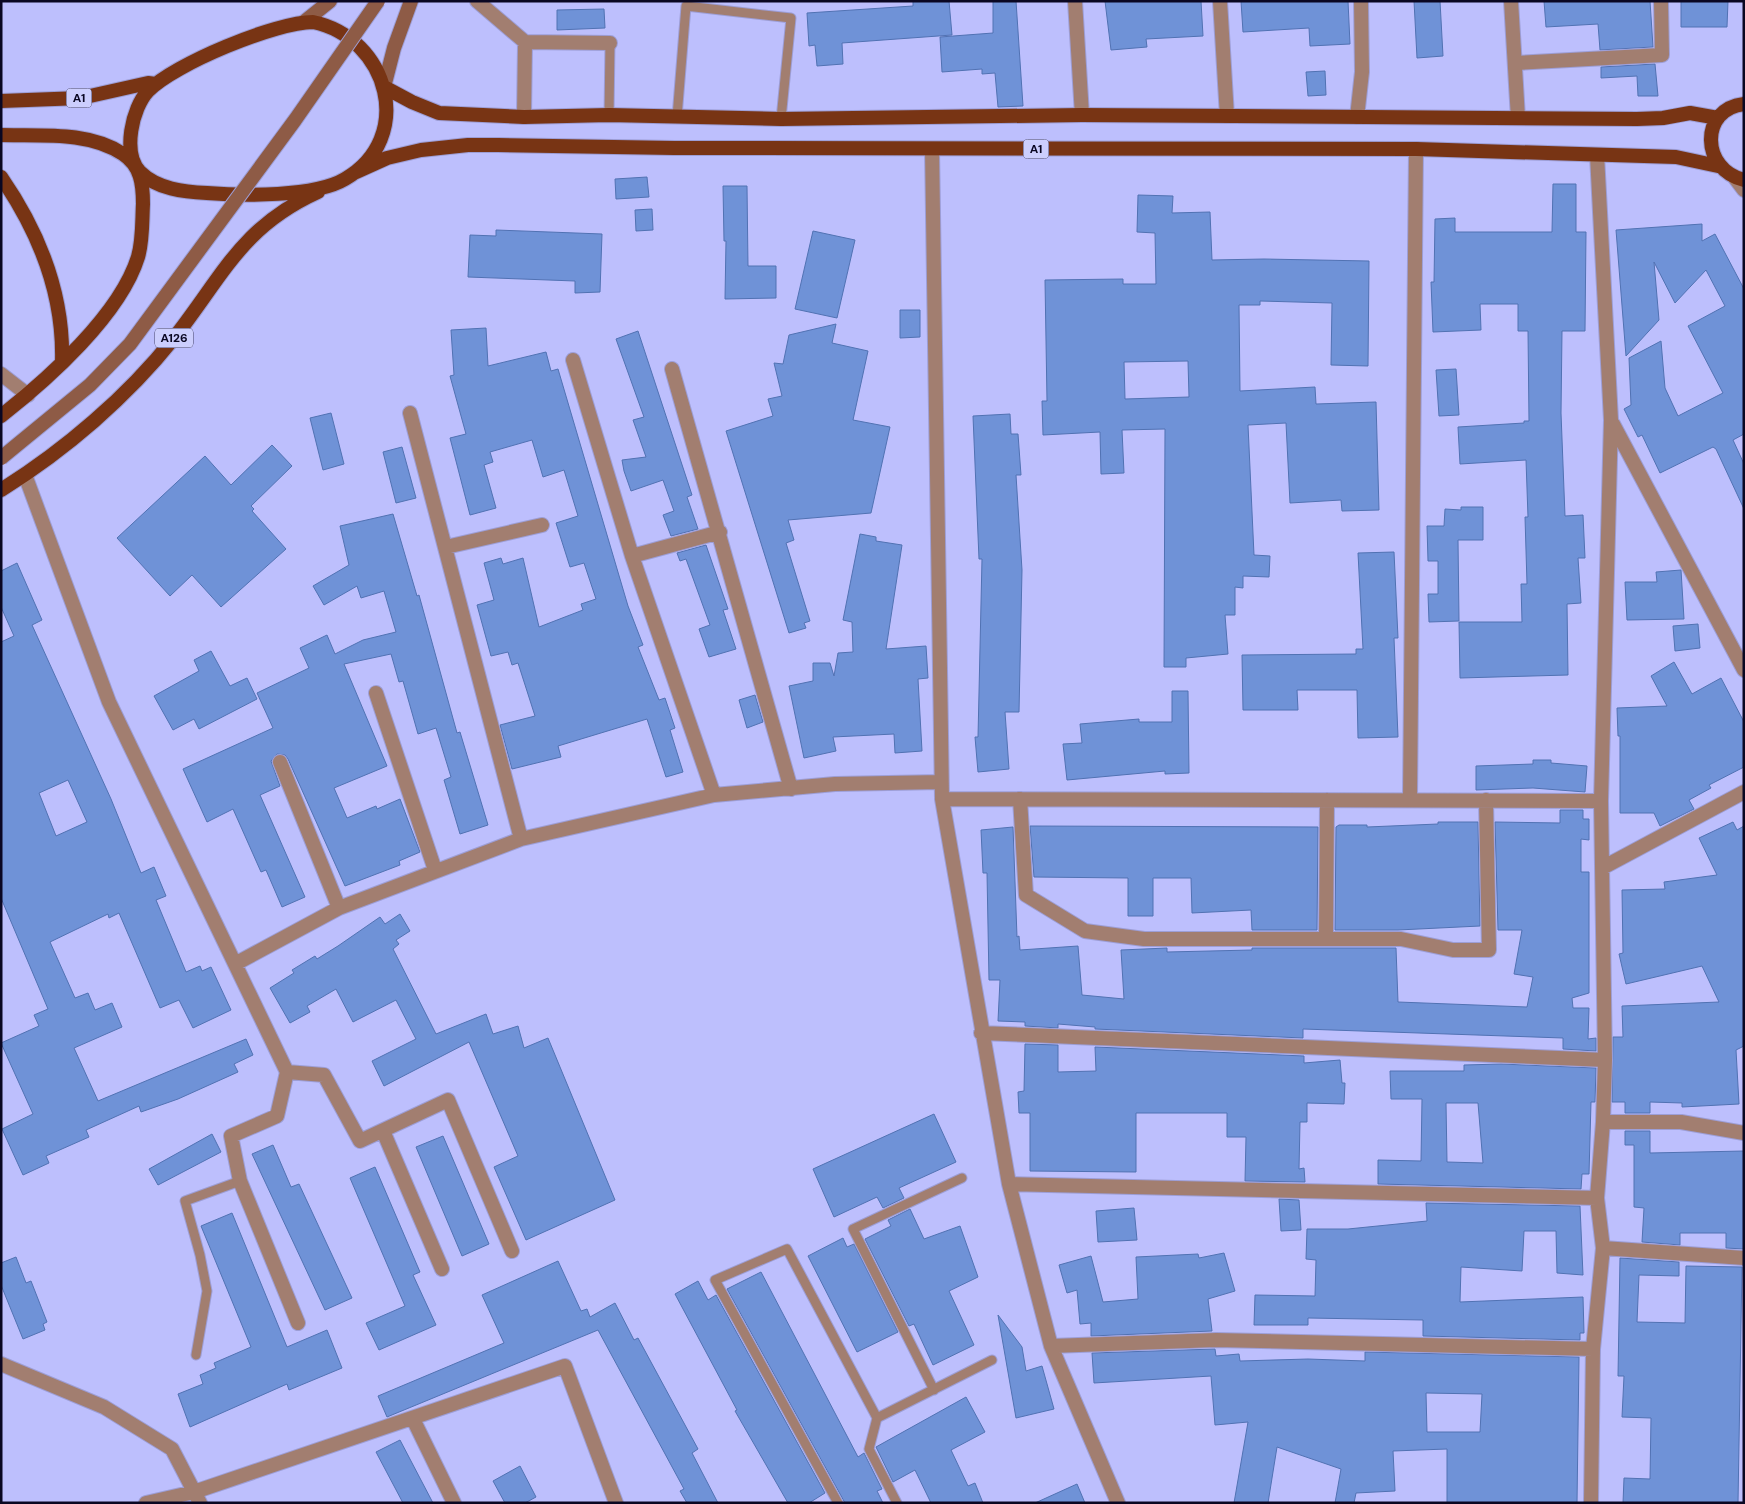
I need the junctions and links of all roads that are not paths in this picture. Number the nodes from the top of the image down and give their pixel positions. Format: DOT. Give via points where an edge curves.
graph roads {
  1 [pos="330,1"];
  2 [pos="378,1"];
  3 [pos="411,1"];
  4 [pos="477,1"];
  5 [pos="1074,1"];
  6 [pos="1220,1"];
  7 [pos="1361,1"];
  8 [pos="1511,1"];
  9 [pos="1661,1"];
  10 [pos="304,22"];
  11 [pos="526,42"];
  12 [pos="610,43"];
  13 [pos="1516,63"];
  14 [pos="156,84"];
  15 [pos="384,87"];
  16 [pos="1,100"];
  17 [pos="1744,104"];
  18 [pos="609,115"];
  19 [pos="1082,115"];
  20 [pos="1226,116"];
  21 [pos="524,117"];
  22 [pos="677,117"];
  23 [pos="1357,117"];
  24 [pos="782,118"];
  25 [pos="1518,118"];
  26 [pos="1718,118"];
  27 [pos="1,135"];
  28 [pos="932,149"];
  29 [pos="1416,149"];
  30 [pos="1597,155"];
  31 [pos="1718,166"];
  32 [pos="139,171"];
  33 [pos="356,172"];
  34 [pos="1,177"];
  35 [pos="1739,179"];
  36 [pos="339,183"];
  37 [pos="1744,190"];
  38 [pos="573,360"];
  39 [pos="62,362"];
  40 [pos="672,369"];
  41 [pos="1,374"];
  42 [pos="28,395"];
  43 [pos="410,413"];
  44 [pos="1,416"];
  45 [pos="1611,420"];
  46 [pos="1,458"];
  47 [pos="26,475"];
  48 [pos="1,490"];
  49 [pos="542,525"];
  50 [pos="720,532"];
  51 [pos="446,547"];
  52 [pos="632,556"];
  53 [pos="1744,670"];
  54 [pos="376,693"];
  55 [pos="280,762"];
  56 [pos="941,782"];
  57 [pos="791,789"];
  58 [pos="1744,792"];
  59 [pos="714,795"];
  60 [pos="942,799"];
  61 [pos="1020,799"];
  62 [pos="1327,800"];
  63 [pos="1410,800"];
  64 [pos="1486,800"];
  65 [pos="1601,800"];
  66 [pos="521,839"];
  67 [pos="1602,868"];
  68 [pos="435,870"];
  69 [pos="339,908"];
  70 [pos="1326,939"];
  71 [pos="235,964"];
  72 [pos="981,1033"];
  73 [pos="1605,1060"];
  74 [pos="287,1072"];
  75 [pos="1604,1122"];
  76 [pos="383,1131"];
  77 [pos="1744,1133"];
  78 [pos="962,1178"];
  79 [pos="240,1181"];
  80 [pos="1008,1184"];
  81 [pos="1597,1198"];
  82 [pos="1603,1248"];
  83 [pos="512,1251"];
  84 [pos="1744,1258"];
  85 [pos="442,1269"];
  86 [pos="298,1324"];
  87 [pos="1051,1346"];
  88 [pos="1593,1349"];
  89 [pos="196,1355"];
  90 [pos="992,1360"];
  91 [pos="1,1364"];
  92 [pos="934,1390"];
  93 [pos="877,1418"];
  94 [pos="413,1419"];
  95 [pos="197,1497"];
  96 [pos="146,1503"];
  97 [pos="454,1503"];
  98 [pos="616,1503"];
  99 [pos="838,1503"];
  100 [pos="897,1503"];
  101 [pos="1118,1503"];
  102 [pos="1591,1503"];
  1 -- 10 [label="main road"];
  2 -- 46 [label="main road, bridge" via="130,344 90,385"];
  3 -- 15 [label="main road"];
  4 -- 11 [label="street"];
  5 -- 19 [label="street"];
  6 -- 20 [label="street"];
  7 -- 23 [label="street" via="1362,72"];
  8 -- 13 [label="street"];
  9 -- 13 [label="street" via="1662,55"];
  10 -- 14 [label="highway" via="278,27 191,62"];
  10 -- 15 [label="highway" via="329,27 357,44 374,64"];
  11 -- 12 [label="street"];
  11 -- 21 [label="street"];
  12 -- 18 [label="lane"];
  13 -- 25 [label="street"];
  14 -- 16 [label="highway, A1" via="81,98"];
  14 -- 32 [label="highway" via="140,101 132,122 132,152"];
  15 -- 21 [label="highway" via="439,113"];
  15 -- 33 [label="highway" via="383,134 372,155"];
  17 -- 26 [label="highway" via="1728,109"];
  18 -- 21 [label="highway"];
  18 -- 22 [label="highway"];
  19 -- 20 [label="highway"];
  19 -- 24 [label="highway"];
  20 -- 23 [label="highway"];
  22 -- 24 [label="highway"];
  22 -- 24 [label="lane" via="686,6 791,18"];
  23 -- 25 [label="highway"];
  25 -- 26 [label="highway" via="1637,119 1690,114"];
  26 -- 31 [label="highway" via="1710,142"];
  27 -- 32 [label="highway" via="89,140 122,153"];
  28 -- 29 [label="highway, A1"];
  28 -- 33 [label="highway, A1" via="468,145 402,154"];
  28 -- 56 [label="street"];
  29 -- 30 [label="highway, A1"];
  29 -- 63 [label="street"];
  30 -- 31 [label="highway, A1" via="1676,157"];
  30 -- 45 [label="street"];
  31 -- 35 [label="highway"];
  32 -- 36 [label="highway" via="171,189 214,194 292,192"];
  32 -- 39 [label="highway" via="143,186 142,242 138,258 102,320"];
  33 -- 36 [label="highway"];
  34 -- 39 [label="highway" via="38,238 53,286 63,340"];
  35 -- 37 [label="street"];
  36 -- 47 [label="highway, A126" via="273,216 246,241 174,339 132,386"];
  38 -- 52 [label="street"];
  39 -- 42 [label="highway"];
  40 -- 50 [label="street"];
  41 -- 42 [label="street"];
  42 -- 44 [label="highway"];
  43 -- 51 [label="street"];
  45 -- 53 [label="street"];
  45 -- 65 [label="street"];
  47 -- 48 [label="highway, A126"];
  47 -- 71 [label="street" via="109,702"];
  49 -- 51 [label="street"];
  50 -- 52 [label="street"];
  50 -- 57 [label="street"];
  51 -- 66 [label="street"];
  52 -- 59 [label="street"];
  54 -- 68 [label="street"];
  55 -- 69 [label="street"];
  56 -- 57 [label="street" via="835,784"];
  56 -- 60 [label="street"];
  57 -- 59 [label="street"];
  58 -- 67 [label="street"];
  59 -- 66 [label="street"];
  60 -- 61 [label="street"];
  60 -- 72 [label="street"];
  61 -- 62 [label="street"];
  61 -- 70 [label="street" via="1026,894 1085,930 1144,939"];
  62 -- 63 [label="street"];
  62 -- 70 [label="street"];
  63 -- 64 [label="street"];
  64 -- 65 [label="street"];
  64 -- 70 [label="street" via="1490,950 1453,950 1401,939"];
  65 -- 67 [label="street"];
  66 -- 68 [label="street"];
  67 -- 73 [label="street"];
  68 -- 69 [label="street"];
  69 -- 71 [label="street"];
  71 -- 74 [label="street"];
  72 -- 73 [label="street"];
  72 -- 80 [label="street"];
  73 -- 75 [label="street"];
  74 -- 76 [label="street" via="324,1075 360,1141"];
  74 -- 79 [label="street" via="277,1116 231,1136"];
  75 -- 77 [label="street" via="1681,1122"];
  75 -- 81 [label="street"];
  76 -- 83 [label="street" via="448,1100"];
  76 -- 85 [label="street"];
  78 -- 92 [label="lane" via="853,1230"];
  79 -- 86 [label="street"];
  79 -- 89 [label="lane" via="185,1201 207,1291"];
  80 -- 81 [label="street"];
  80 -- 87 [label="street"];
  81 -- 82 [label="street"];
  82 -- 84 [label="street"];
  82 -- 88 [label="street"];
  87 -- 88 [label="street" via="1216,1340"];
  87 -- 101 [label="street"];
  88 -- 102 [label="street"];
  90 -- 92 [label="lane"];
  91 -- 95 [label="street" via="104,1407 172,1449"];
  92 -- 93 [label="lane"];
  93 -- 99 [label="lane" via="787,1249 715,1280"];
  93 -- 100 [label="lane" via="869,1449"];
  94 -- 95 [label="street"];
  94 -- 97 [label="street"];
  94 -- 98 [label="street" via="565,1366"];
  95 -- 96 [label="street"];
}
